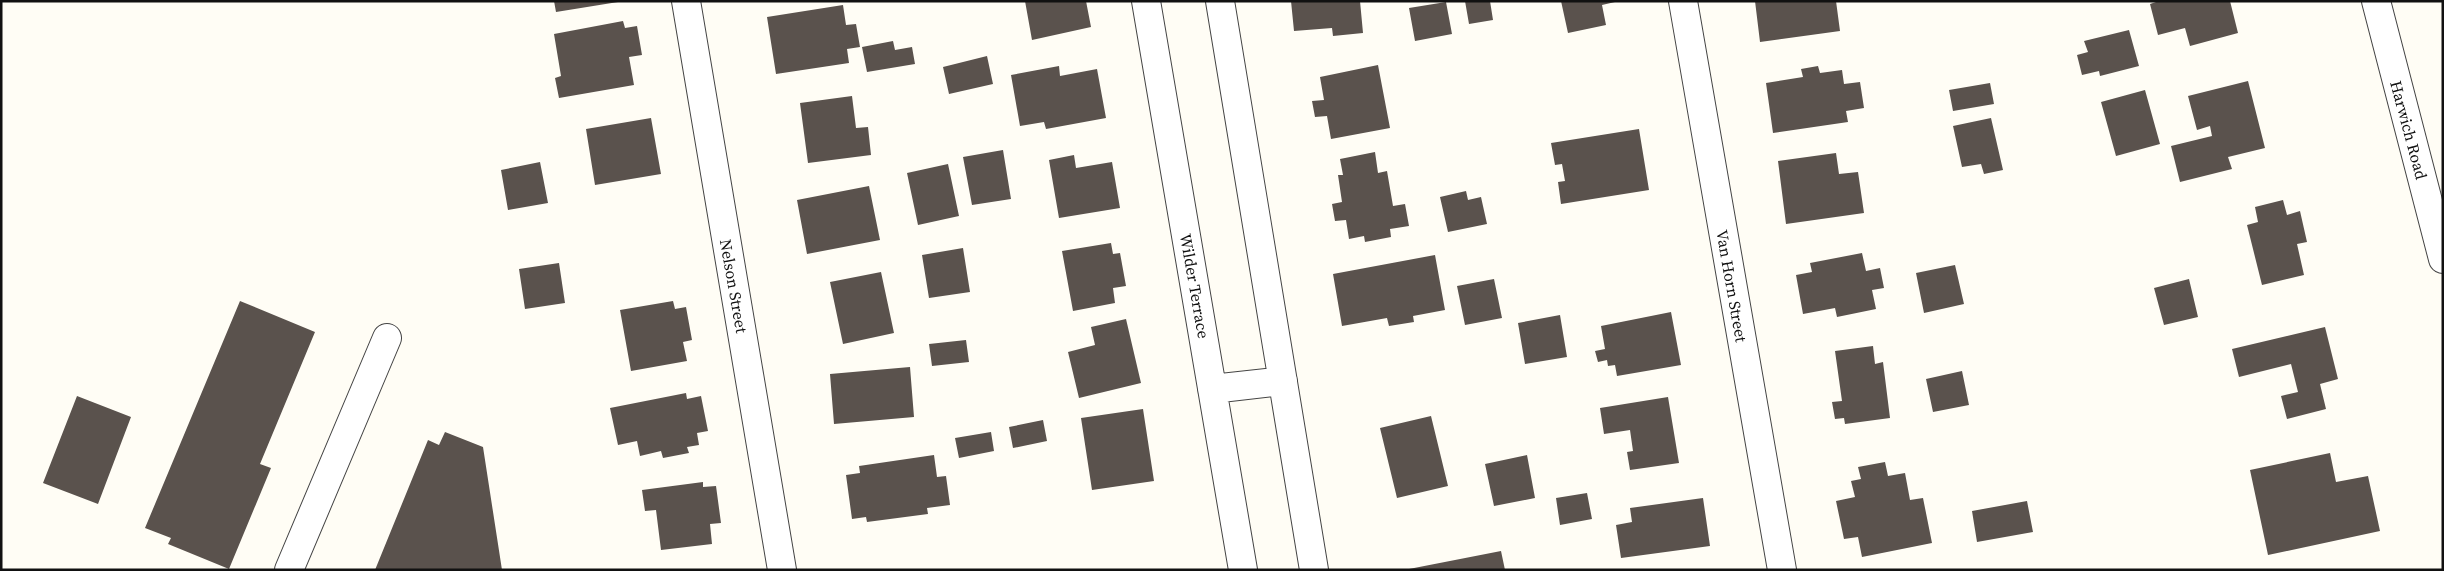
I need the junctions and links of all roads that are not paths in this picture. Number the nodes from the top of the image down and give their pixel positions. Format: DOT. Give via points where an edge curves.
graph roads {
  1 [pos="686,1"];
  2 [pos="1146,1"];
  3 [pos="1220,1"];
  4 [pos="1683,1"];
  5 [pos="2376,1"];
  6 [pos="2443,259"];
  7 [pos="387,338"];
  8 [pos="1283,381"];
  9 [pos="1212,389"];
  10 [pos="289,570"];
  11 [pos="782,570"];
  12 [pos="1243,570"];
  13 [pos="1314,570"];
  14 [pos="1782,570"];
  1 -- 11 [label="street, Nelson Street"];
  2 -- 9 [label="street, Wilder Terrace"];
  3 -- 8 [label="street"];
  4 -- 14 [label="street, Van Horn Street"];
  5 -- 6 [label="street, Harwich Road"];
  7 -- 10 [label="street"];
  8 -- 9 [label="street"];
  8 -- 13 [label="street"];
  9 -- 12 [label="street, Wilder Terrace"];
}
